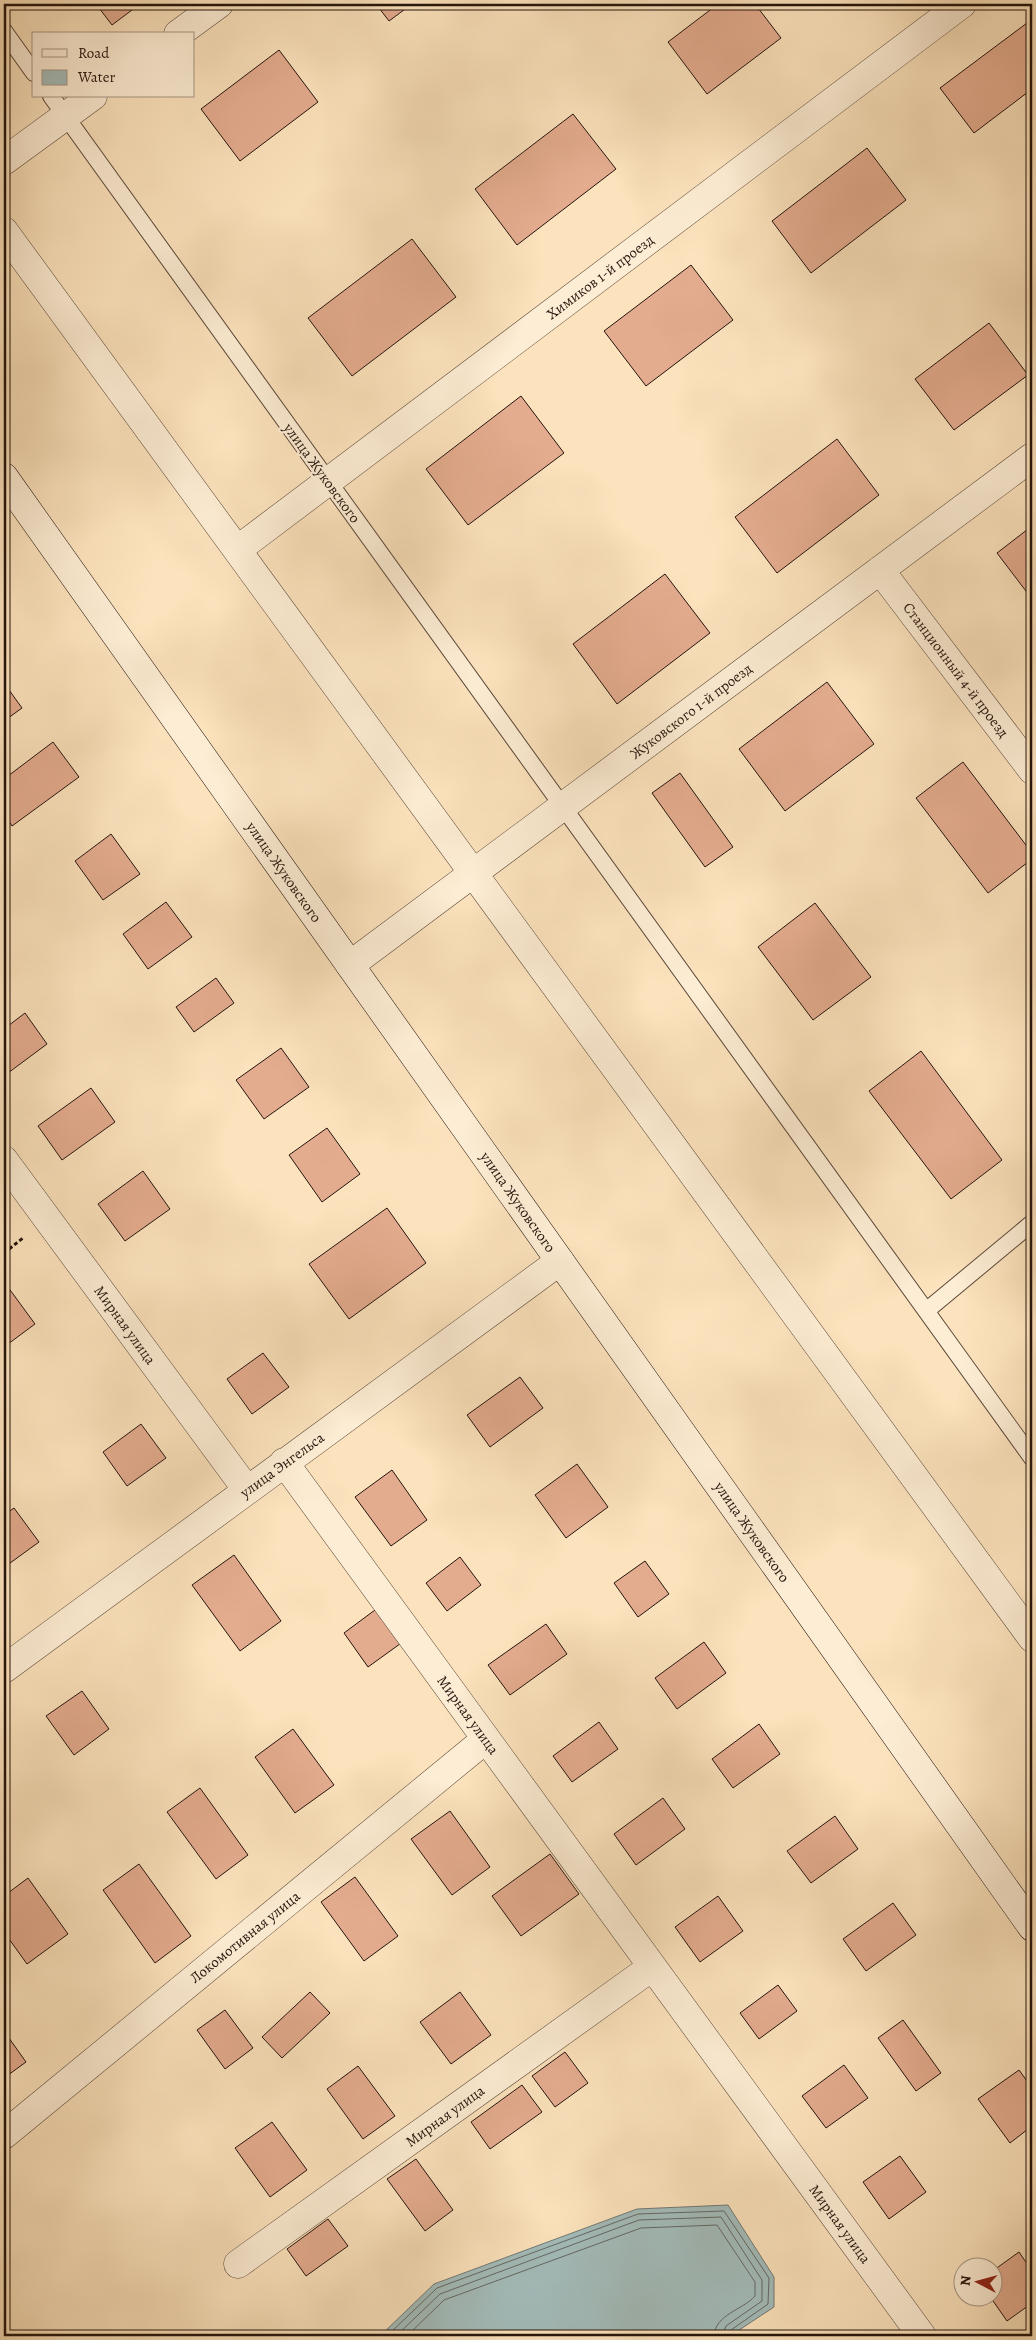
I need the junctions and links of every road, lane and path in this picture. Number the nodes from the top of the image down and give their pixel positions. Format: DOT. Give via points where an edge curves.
graph roads {
  1 [pos="219,4"];
  2 [pos="962,4"];
  3 [pos="4,31"];
  4 [pos="181,32"];
  5 [pos="32,70"];
  6 [pos="86,98"];
  7 [pos="58,106"];
  8 [pos="4,161"];
  9 [pos="4,231"];
  10 [pos="1032,457"];
  11 [pos="4,477"];
  12 [pos="328,482"];
  13 [pos="237,550"];
  14 [pos="880,570"];
  15 [pos="1032,770"];
  16 [pos="563,807"];
  17 [pos="474,874"];
  18 [pos="350,966"];
  19 [pos="4,1160"];
  20 [pos="1032,1223"];
  21 [pos="560,1261"];
  22 [pos="926,1311"];
  23 [pos="1032,1458"];
  24 [pos="284,1462"];
  25 [pos="247,1490"];
  26 [pos="1032,1638"];
  27 [pos="4,1669"];
  28 [pos="486,1739"];
  29 [pos="1032,1927"];
  30 [pos="652,1967"];
  31 [pos="4,2135"];
  32 [pos="238,2264"];
  33 [pos="922,2336"];
  1 -- 4 [label="street"];
  2 -- 12 [label="street, Химиков 1-й проезд"];
  3 -- 5 [label="lane"];
  6 -- 7 [label="street"];
  7 -- 8 [label="street"];
  7 -- 12 [label="lane, улица Жуковского"];
  9 -- 13 [label="street"];
  10 -- 14 [label="street, Жуковского 1-й проезд"];
  11 -- 18 [label="street, улица Жуковского"];
  12 -- 13 [label="street, Химиков 1-й проезд"];
  12 -- 16 [label="lane, улица Жуковского"];
  13 -- 17 [label="street"];
  14 -- 15 [label="street, Станционный 4-й проезд"];
  14 -- 16 [label="street, Жуковского 1-й проезд"];
  16 -- 17 [label="street, Жуковского 1-й проезд"];
  16 -- 22 [label="lane, улица Жуковского"];
  17 -- 18 [label="street, Жуковского 1-й проезд"];
  17 -- 26 [label="street"];
  18 -- 21 [label="street, улица Жуковского"];
  19 -- 25 [label="street, Мирная улица"];
  20 -- 22 [label="lane"];
  21 -- 24 [label="street, улица Энгельса"];
  21 -- 29 [label="street, улица Жуковского"];
  22 -- 23 [label="lane, улица Жуковского"];
  24 -- 25 [label="street, улица Энгельса"];
  24 -- 28 [label="street, Мирная улица"];
  25 -- 27 [label="street, улица Энгельса"];
  28 -- 30 [label="street, Мирная улица"];
  28 -- 31 [label="street, Локомотивная улица"];
  30 -- 32 [label="street, Мирная улица"];
  30 -- 33 [label="street, Мирная улица"];
}
